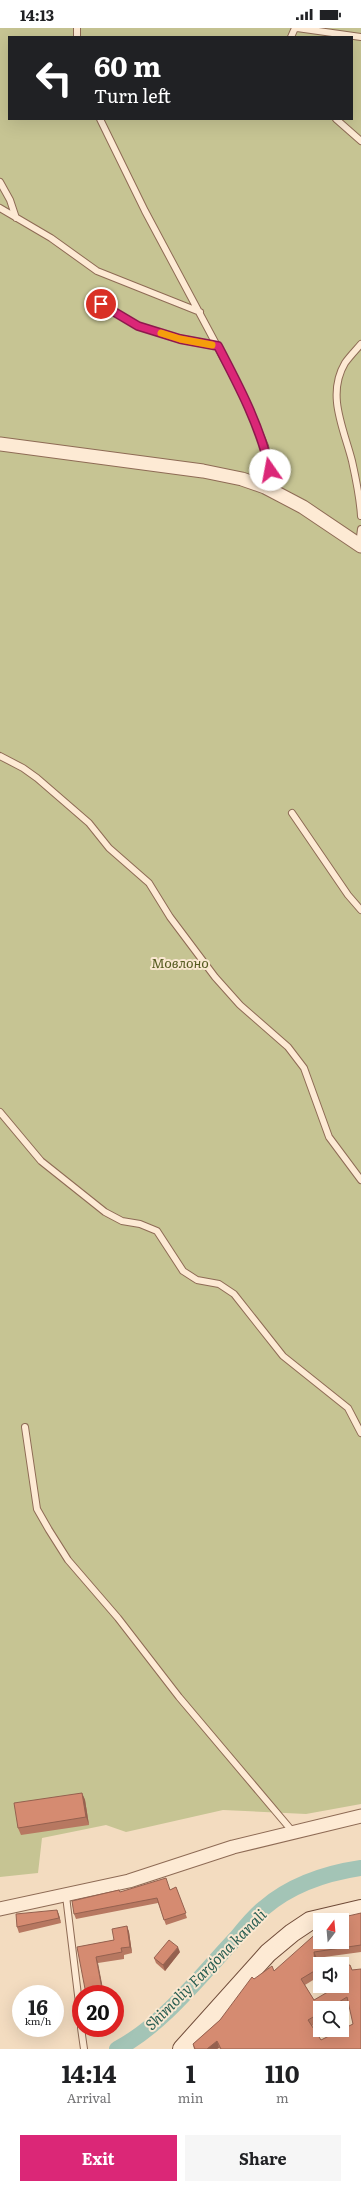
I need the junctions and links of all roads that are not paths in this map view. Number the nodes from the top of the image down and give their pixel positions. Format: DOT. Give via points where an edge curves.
graph roads {
  1 [pos="296,28"];
  2 [pos="361,37"];
  3 [pos="100,120"];
  4 [pos="337,120"];
  5 [pos="361,141"];
  6 [pos="0,182"];
  7 [pos="0,208"];
  8 [pos="16,218"];
  9 [pos="101,304"];
  10 [pos="200,312"];
  11 [pos="361,344"];
  12 [pos="218,346"];
  13 [pos="0,444"];
  14 [pos="275,492"];
  15 [pos="361,516"];
  16 [pos="361,529"];
  17 [pos="360,546"];
  18 [pos="0,756"];
  19 [pos="292,813"];
  20 [pos="361,910"];
  21 [pos="0,1112"];
  22 [pos="361,1180"];
  23 [pos="25,1427"];
  24 [pos="361,1433"];
  25 [pos="361,1816"];
  26 [pos="293,1832"];
  27 [pos="66,1896"];
  28 [pos="361,1908"];
  29 [pos="0,1910"];
  30 [pos="77,1985"];
  31 [pos="82,2037"];
  32 [pos="84,2049"];
  33 [pos="182,2049"];
  1 -- 2 [label="lane"];
  3 -- 10 [label="lane" via="145,211"];
  4 -- 5 [label="lane"];
  6 -- 8 [label="lane"];
  7 -- 8 [label="lane"];
  8 -- 10 [label="lane" via="51,238 97,271"];
  9 -- 12 [label="lane" via="138,326 180,339"];
  10 -- 12 [label="lane"];
  11 -- 15 [label="lane" via="340,375 337,414 351,460"];
  12 -- 14 [label="lane" via="265,446"];
  13 -- 14 [label="street" via="203,471 242,479"];
  14 -- 17 [label="street"];
  16 -- 17 [label="lane"];
  18 -- 22 [label="lane" via="37,778 89,823 108,848 149,883 170,918 215,977 240,1005 288,1047 304,1068 330,1137"];
  19 -- 20 [label="lane"];
  21 -- 24 [label="lane" via="41,1161 105,1212 122,1221 140,1224 157,1231 183,1271 197,1280 219,1284 234,1294 283,1356 348,1408"];
  23 -- 26 [label="lane" via="37,1509 68,1560"];
  25 -- 26 [label="street"];
  26 -- 27 [label="street" via="233,1847 129,1881"];
  27 -- 29 [label="street"];
  27 -- 30 [label="lane"];
  28 -- 33 [label="street" via="310,1921 292,1933 268,1953"];
  31 -- 32 [label="lane"];
}
